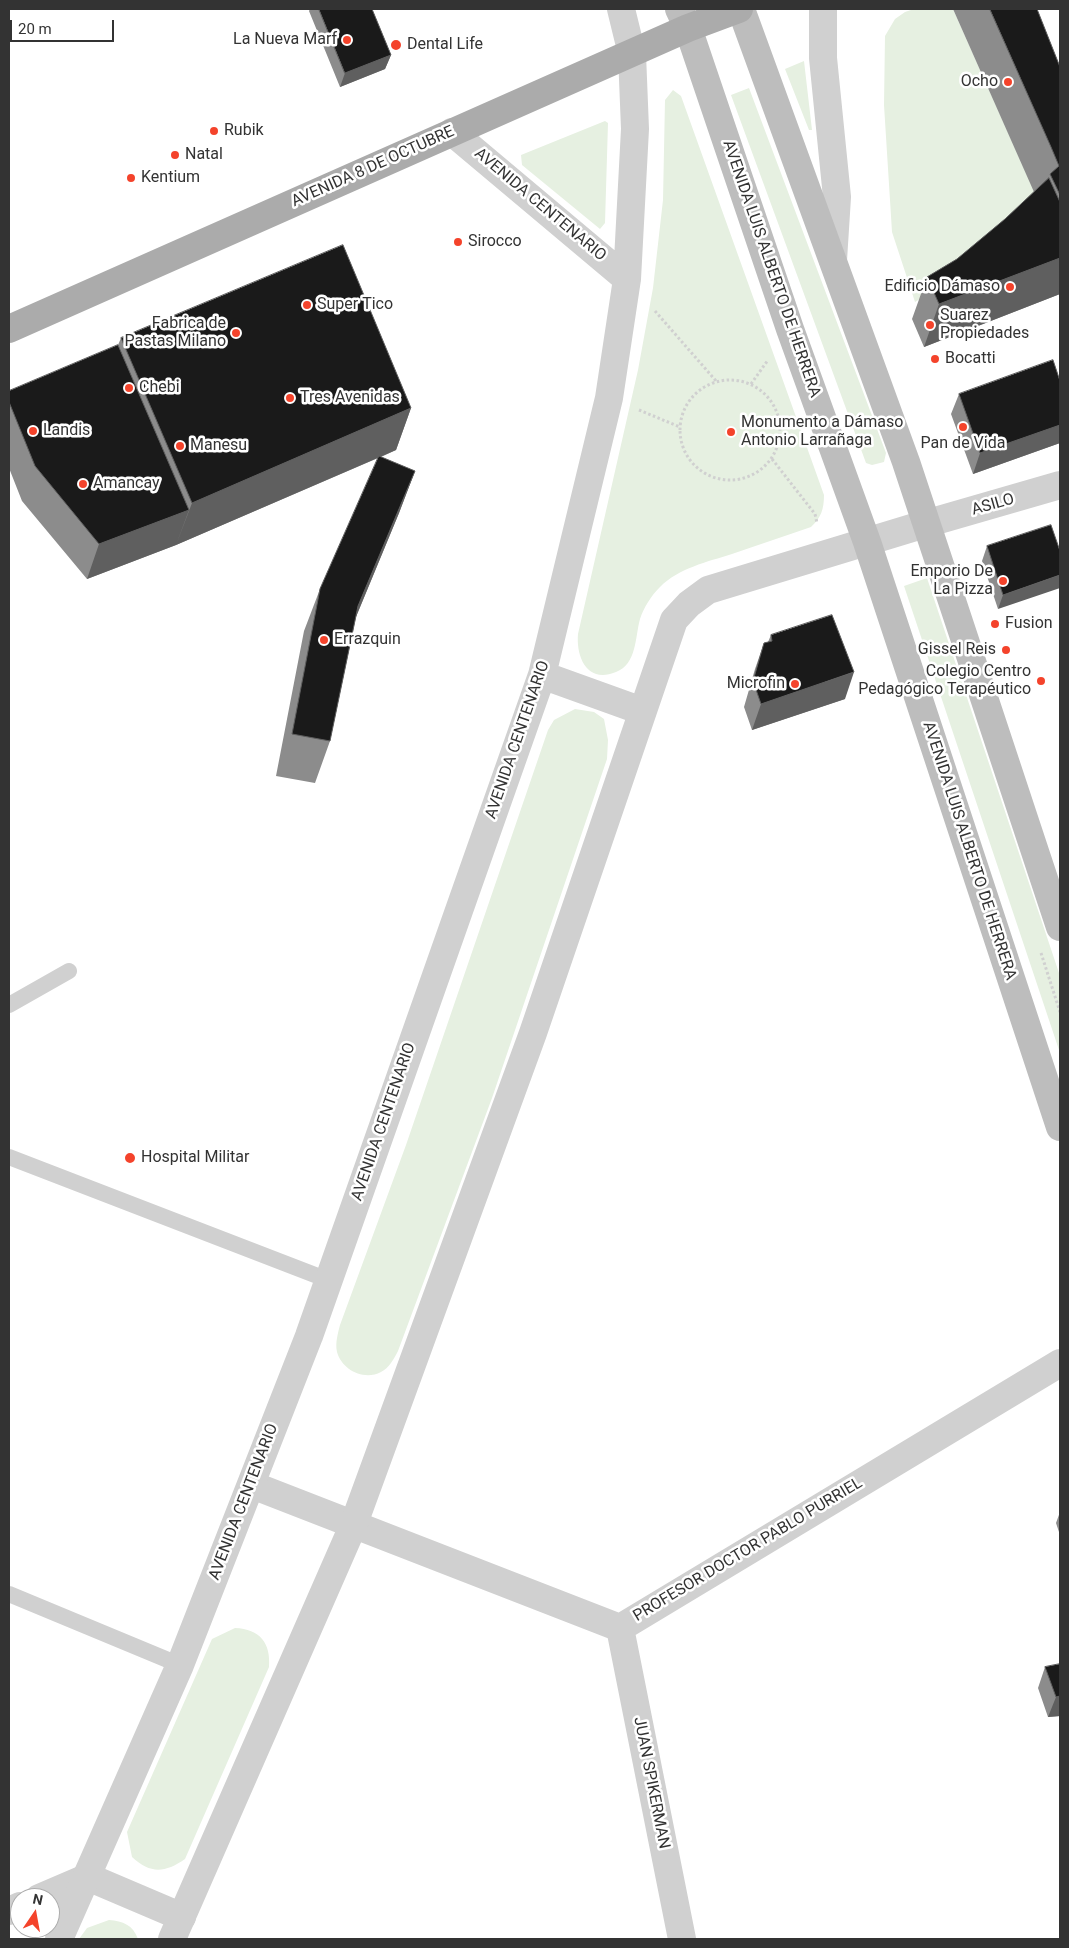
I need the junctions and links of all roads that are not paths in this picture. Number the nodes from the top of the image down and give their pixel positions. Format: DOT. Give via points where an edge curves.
graph roads {
  1 [pos="621,9"];
  2 [pos="740,9"];
  3 [pos="823,9"];
  4 [pos="684,18"];
  5 [pos="632,54"];
  6 [pos="452,132"];
  7 [pos="833,260"];
  8 [pos="627,279"];
  9 [pos="9,329"];
  10 [pos="1060,485"];
  11 [pos="925,524"];
  12 [pos="867,542"];
  13 [pos="542,675"];
  14 [pos="642,711"];
  15 [pos="1060,927"];
  16 [pos="69,971"];
  17 [pos="9,1005"];
  18 [pos="1060,1127"];
  19 [pos="9,1157"];
  20 [pos="328,1280"];
  21 [pos="1060,1363"];
  22 [pos="252,1485"];
  23 [pos="353,1526"];
  24 [pos="9,1594"];
  25 [pos="620,1628"];
  26 [pos="180,1665"];
  27 [pos="88,1877"];
  28 [pos="60,1889"];
  29 [pos="177,1928"];
  30 [pos="59,1939"];
  31 [pos="682,1939"];
  1 -- 5 [label="street"];
  2 -- 4 [label="main road, AVENIDA 8 DE OCTUBRE"];
  2 -- 7 [label="main road"];
  3 -- 7 [label="street" via="823,58 837,196"];
  4 -- 5 [label="main road, AVENIDA 8 DE OCTUBRE"];
  4 -- 12 [label="main road, AVENIDA LUIS ALBERTO DE HERRERA"];
  5 -- 6 [label="main road, AVENIDA 8 DE OCTUBRE"];
  5 -- 8 [label="street, AVENIDA CENTENARIO" via="634,129"];
  6 -- 8 [label="street, AVENIDA CENTENARIO"];
  6 -- 9 [label="main road, AVENIDA 8 DE OCTUBRE"];
  7 -- 11 [label="main road"];
  8 -- 13 [label="street, AVENIDA CENTENARIO" via="609,398"];
  10 -- 11 [label="street, ASILO"];
  11 -- 12 [label="street"];
  11 -- 15 [label="main road"];
  12 -- 14 [label="street" via="708,590 688,604 674,620"];
  12 -- 18 [label="main road, AVENIDA LUIS ALBERTO DE HERRERA"];
  13 -- 14 [label="street"];
  13 -- 20 [label="street, AVENIDA CENTENARIO"];
  14 -- 23 [label="street" via="532,1033"];
  16 -- 17 [label="lane"];
  19 -- 20 [label="lane"];
  20 -- 22 [label="street, AVENIDA CENTENARIO"];
  21 -- 25 [label="street, PROFESOR DOCTOR PABLO PURRIEL"];
  22 -- 23 [label="street, PROFESOR DOCTOR PABLO PURRIEL"];
  22 -- 26 [label="street, AVENIDA CENTENARIO"];
  23 -- 25 [label="street, PROFESOR DOCTOR PABLO PURRIEL"];
  23 -- 29 [label="street"];
  24 -- 26 [label="lane"];
  25 -- 31 [label="street, JUAN SPIKERMAN"];
  26 -- 27 [label="street, AVENIDA CENTENARIO"];
  27 -- 28 [label="street"];
  27 -- 29 [label="street"];
  27 -- 30 [label="street, AVENIDA CENTENARIO"];
}
